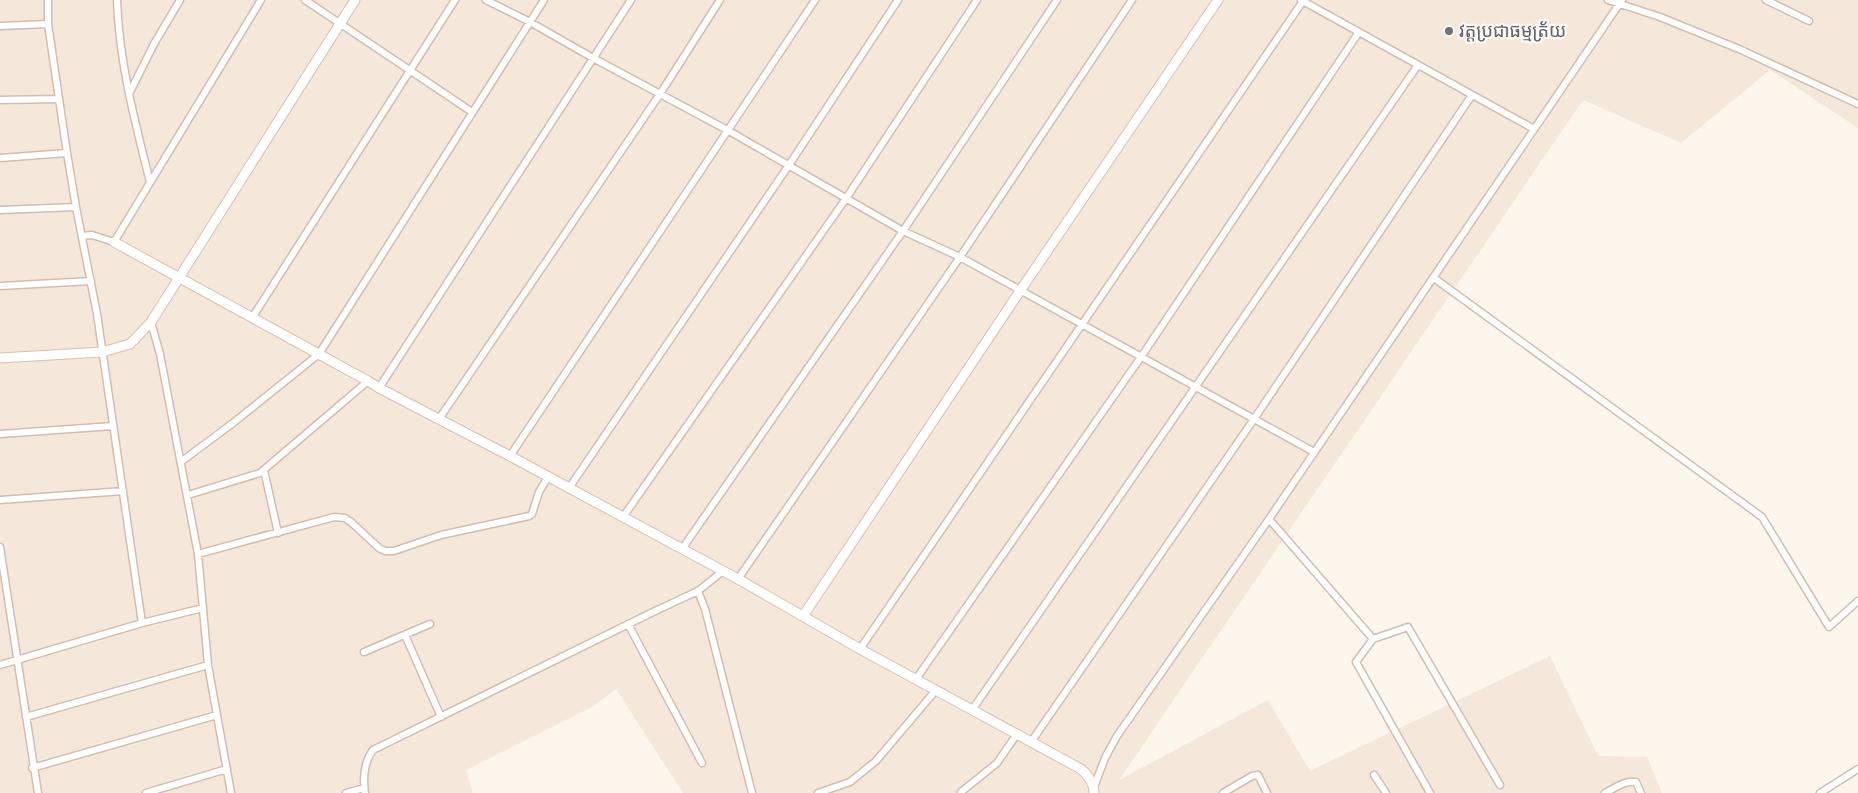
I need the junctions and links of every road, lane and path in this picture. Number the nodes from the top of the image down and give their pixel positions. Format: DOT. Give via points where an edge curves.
graph roads {
  1 [pos="48,0"];
  2 [pos="117,0"];
  3 [pos="180,0"];
  4 [pos="261,0"];
  5 [pos="306,0"];
  6 [pos="356,0"];
  7 [pos="455,0"];
  8 [pos="486,0"];
  9 [pos="544,0"];
  10 [pos="631,0"];
  11 [pos="720,0"];
  12 [pos="815,0"];
  13 [pos="898,0"];
  14 [pos="977,0"];
  15 [pos="1057,0"];
  16 [pos="1132,0"];
  17 [pos="1218,0"];
  18 [pos="1302,0"];
  19 [pos="1608,0"];
  20 [pos="1766,0"];
  21 [pos="1621,2"];
  22 [pos="1808,21"];
  23 [pos="530,22"];
  24 [pos="48,24"];
  25 [pos="340,24"];
  26 [pos="0,26"];
  27 [pos="1359,32"];
  28 [pos="593,58"];
  29 [pos="1418,64"];
  30 [pos="410,70"];
  31 [pos="660,94"];
  32 [pos="128,95"];
  33 [pos="1472,95"];
  34 [pos="59,99"];
  35 [pos="0,100"];
  36 [pos="1857,103"];
  37 [pos="472,112"];
  38 [pos="1534,129"];
  39 [pos="729,130"];
  40 [pos="68,153"];
  41 [pos="0,158"];
  42 [pos="789,165"];
  43 [pos="150,182"];
  44 [pos="847,197"];
  45 [pos="76,206"];
  46 [pos="0,210"];
  47 [pos="903,231"];
  48 [pos="82,236"];
  49 [pos="114,242"];
  50 [pos="960,257"];
  51 [pos="179,278"];
  52 [pos="1434,278"];
  53 [pos="91,282"];
  54 [pos="0,286"];
  55 [pos="1020,291"];
  56 [pos="252,318"];
  57 [pos="151,322"];
  58 [pos="1082,325"];
  59 [pos="102,352"];
  60 [pos="319,354"];
  61 [pos="1141,357"];
  62 [pos="0,358"];
  63 [pos="368,381"];
  64 [pos="1195,387"];
  65 [pos="379,388"];
  66 [pos="439,419"];
  67 [pos="1254,419"];
  68 [pos="113,426"];
  69 [pos="0,434"];
  70 [pos="1314,452"];
  71 [pos="510,456"];
  72 [pos="182,461"];
  73 [pos="264,470"];
  74 [pos="548,477"];
  75 [pos="569,488"];
  76 [pos="123,491"];
  77 [pos="188,495"];
  78 [pos="0,500"];
  79 [pos="623,517"];
  80 [pos="1269,519"];
  81 [pos="278,533"];
  82 [pos="0,547"];
  83 [pos="682,549"];
  84 [pos="198,554"];
  85 [pos="1,557"];
  86 [pos="723,571"];
  87 [pos="738,579"];
  88 [pos="698,591"];
  89 [pos="8,598"];
  90 [pos="0,600"];
  91 [pos="1858,601"];
  92 [pos="203,608"];
  93 [pos="803,616"];
  94 [pos="142,623"];
  95 [pos="430,624"];
  96 [pos="628,624"];
  97 [pos="405,635"];
  98 [pos="1373,639"];
  99 [pos="860,649"];
  100 [pos="364,652"];
  101 [pos="18,660"];
  102 [pos="0,665"];
  103 [pos="208,665"];
  104 [pos="916,679"];
  105 [pos="936,690"];
  106 [pos="972,710"];
  107 [pos="217,715"];
  108 [pos="441,717"];
  109 [pos="26,718"];
  110 [pos="1017,734"];
  111 [pos="1031,742"];
  112 [pos="702,763"];
  113 [pos="32,768"];
  114 [pos="227,768"];
  115 [pos="1858,769"];
  116 [pos="1374,775"];
  117 [pos="1500,785"];
  118 [pos="364,790"];
  119 [pos="1094,790"];
  120 [pos="961,792"];
  121 [pos="38,793"];
  122 [pos="146,793"];
  123 [pos="231,793"];
  124 [pos="346,793"];
  125 [pos="752,793"];
  126 [pos="818,793"];
  127 [pos="1224,793"];
  128 [pos="1267,793"];
  129 [pos="1386,793"];
  130 [pos="1430,793"];
  131 [pos="1605,793"];
  132 [pos="1641,793"];
  133 [pos="1820,793"];
  1 -- 24 [label="street"];
  2 -- 32 [label="street"];
  3 -- 32 [label="street"];
  4 -- 43 [label="street"];
  5 -- 25 [label="street"];
  6 -- 25 [label="street"];
  7 -- 30 [label="street"];
  8 -- 23 [label="street"];
  9 -- 23 [label="street"];
  10 -- 28 [label="street"];
  11 -- 31 [label="street"];
  12 -- 39 [label="street"];
  13 -- 42 [label="street"];
  14 -- 44 [label="street"];
  15 -- 47 [label="street"];
  16 -- 50 [label="street"];
  17 -- 55 [label="street"];
  18 -- 27 [label="street"];
  18 -- 58 [label="street"];
  19 -- 21 [label="street"];
  20 -- 22 [label="street"];
  21 -- 36 [label="street" via="1739,49"];
  21 -- 38 [label="street"];
  23 -- 28 [label="street"];
  23 -- 37 [label="street"];
  24 -- 26 [label="street"];
  24 -- 34 [label="street"];
  25 -- 30 [label="street"];
  25 -- 51 [label="street"];
  27 -- 29 [label="street"];
  27 -- 61 [label="street"];
  28 -- 31 [label="street"];
  28 -- 65 [label="street"];
  29 -- 33 [label="street"];
  29 -- 64 [label="street"];
  30 -- 37 [label="street"];
  30 -- 56 [label="street"];
  31 -- 39 [label="street"];
  31 -- 66 [label="street"];
  32 -- 43 [label="street"];
  33 -- 38 [label="street"];
  33 -- 67 [label="street"];
  34 -- 35 [label="street"];
  34 -- 40 [label="street"];
  37 -- 60 [label="street"];
  38 -- 52 [label="street"];
  39 -- 42 [label="street"];
  39 -- 71 [label="street"];
  40 -- 41 [label="street"];
  40 -- 45 [label="street"];
  42 -- 44 [label="street"];
  42 -- 75 [label="street"];
  43 -- 49 [label="street"];
  44 -- 47 [label="street"];
  44 -- 79 [label="street"];
  45 -- 46 [label="street"];
  45 -- 48 [label="street"];
  47 -- 50 [label="street"];
  47 -- 83 [label="street"];
  48 -- 49 [label="street" via="92,235"];
  48 -- 53 [label="street"];
  49 -- 51 [label="street"];
  50 -- 55 [label="street"];
  50 -- 87 [label="street"];
  51 -- 56 [label="street"];
  51 -- 57 [label="street"];
  52 -- 70 [label="street"];
  52 -- 91 [label="street" via="1762,517 1829,626"];
  53 -- 54 [label="street"];
  53 -- 59 [label="street"];
  55 -- 58 [label="street"];
  55 -- 93 [label="street"];
  56 -- 60 [label="street"];
  57 -- 59 [label="street" via="130,344"];
  57 -- 72 [label="street"];
  58 -- 61 [label="street"];
  58 -- 99 [label="street"];
  59 -- 62 [label="street"];
  59 -- 68 [label="street"];
  60 -- 63 [label="street"];
  60 -- 72 [label="street"];
  61 -- 64 [label="street"];
  61 -- 104 [label="street"];
  63 -- 65 [label="street"];
  63 -- 73 [label="street"];
  64 -- 67 [label="street"];
  64 -- 106 [label="street"];
  65 -- 66 [label="street"];
  66 -- 71 [label="street"];
  67 -- 70 [label="street"];
  67 -- 111 [label="street"];
  68 -- 69 [label="street"];
  68 -- 76 [label="street"];
  70 -- 80 [label="street"];
  71 -- 74 [label="street"];
  72 -- 77 [label="street"];
  73 -- 77 [label="street"];
  73 -- 81 [label="street"];
  74 -- 75 [label="street"];
  74 -- 81 [label="street" via="529,516 441,535 394,551 379,548 340,516"];
  75 -- 79 [label="street"];
  76 -- 78 [label="street"];
  76 -- 94 [label="street"];
  77 -- 84 [label="street"];
  79 -- 83 [label="street"];
  80 -- 98 [label="street"];
  80 -- 119 [label="street" via="1117,736"];
  81 -- 84 [label="street"];
  82 -- 85 [label="street"];
  83 -- 86 [label="street"];
  84 -- 92 [label="street"];
  85 -- 89 [label="street"];
  86 -- 87 [label="street"];
  86 -- 88 [label="street"];
  87 -- 93 [label="street"];
  88 -- 96 [label="street"];
  88 -- 125 [label="street" via="706,609"];
  89 -- 90 [label="street"];
  89 -- 101 [label="street"];
  92 -- 94 [label="street"];
  92 -- 103 [label="street"];
  93 -- 99 [label="street"];
  94 -- 101 [label="street"];
  95 -- 97 [label="street"];
  96 -- 108 [label="street"];
  96 -- 112 [label="street"];
  97 -- 100 [label="street"];
  97 -- 108 [label="street"];
  98 -- 117 [label="street" via="1408,627"];
  98 -- 130 [label="street" via="1356,662"];
  99 -- 104 [label="street"];
  101 -- 102 [label="street"];
  101 -- 109 [label="street"];
  103 -- 107 [label="street"];
  103 -- 109 [label="street"];
  104 -- 105 [label="street"];
  105 -- 106 [label="street"];
  105 -- 126 [label="street" via="876,761 850,782"];
  106 -- 110 [label="street"];
  107 -- 113 [label="street"];
  107 -- 114 [label="street"];
  108 -- 118 [label="street" via="373,750 366,765"];
  109 -- 113 [label="street"];
  110 -- 111 [label="street"];
  110 -- 120 [label="street" via="997,763"];
  111 -- 119 [label="street" via="1080,768"];
  113 -- 121 [label="street"];
  114 -- 122 [label="street"];
  114 -- 123 [label="street"];
  115 -- 133 [label="street"];
  116 -- 129 [label="street"];
  118 -- 124 [label="street"];
  127 -- 128 [label="street" via="1258,775"];
  131 -- 132 [label="street" via="1630,781 1636,782"];
}
